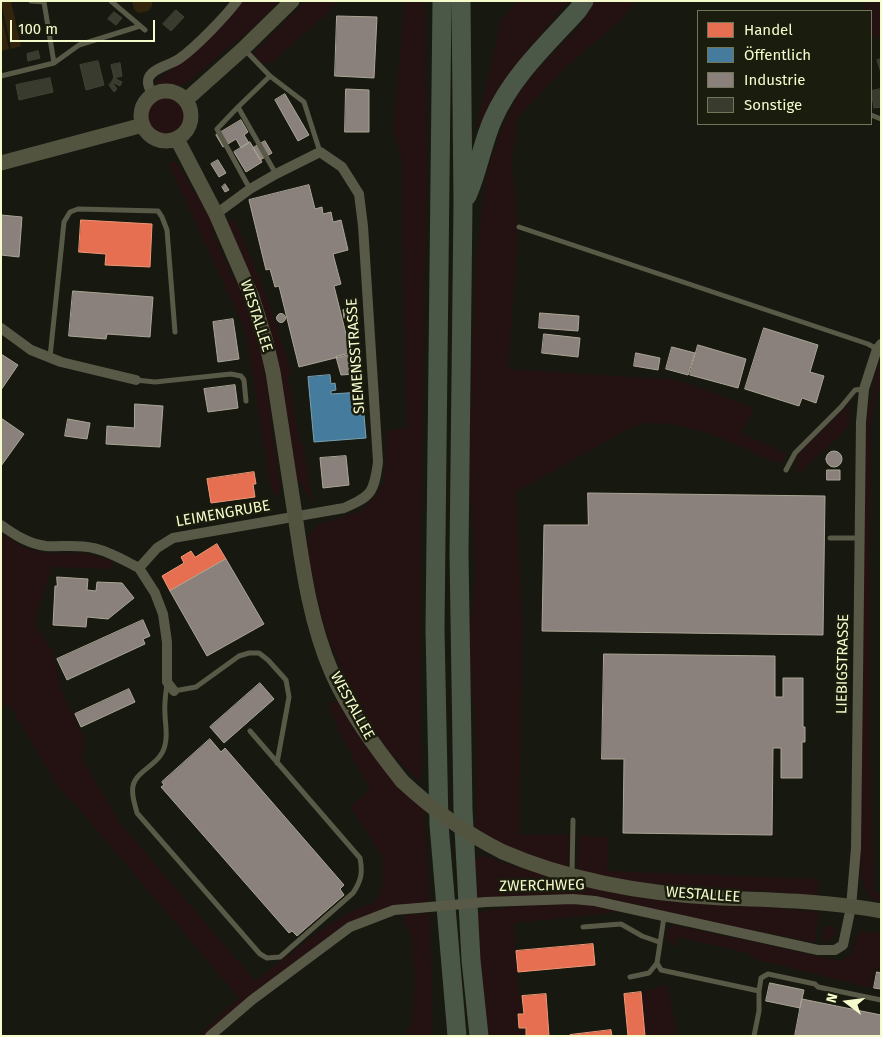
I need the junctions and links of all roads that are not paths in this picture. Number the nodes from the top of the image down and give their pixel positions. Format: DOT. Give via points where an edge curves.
graph roads {
  1 [pos="31,1"];
  2 [pos="111,1"];
  3 [pos="237,1"];
  4 [pos="292,1"];
  5 [pos="442,1"];
  6 [pos="461,1"];
  7 [pos="584,1"];
  8 [pos="140,26"];
  9 [pos="145,30"];
  10 [pos="243,49"];
  11 [pos="54,63"];
  12 [pos="1,76"];
  13 [pos="270,76"];
  14 [pos="152,96"];
  15 [pos="186,100"];
  16 [pos="238,107"];
  17 [pos="143,125"];
  18 [pos="177,139"];
  19 [pos="320,152"];
  20 [pos="1,163"];
  21 [pos="276,174"];
  22 [pos="250,189"];
  23 [pos="463,203"];
  24 [pos="216,214"];
  25 [pos="519,227"];
  26 [pos="1,328"];
  27 [pos="176,332"];
  28 [pos="879,347"];
  29 [pos="50,358"];
  30 [pos="136,380"];
  31 [pos="864,389"];
  32 [pos="246,401"];
  33 [pos="786,470"];
  34 [pos="295,517"];
  35 [pos="1,525"];
  36 [pos="830,538"];
  37 [pos="859,538"];
  38 [pos="139,568"];
  39 [pos="167,682"];
  40 [pos="174,691"];
  41 [pos="250,731"];
  42 [pos="277,763"];
  43 [pos="573,820"];
  44 [pos="572,876"];
  45 [pos="851,907"];
  46 [pos="881,911"];
  47 [pos="664,916"];
  48 [pos="583,927"];
  49 [pos="659,942"];
  50 [pos="657,963"];
  51 [pos="630,976"];
  52 [pos="758,991"];
  53 [pos="453,998"];
  54 [pos="881,1000"];
  55 [pos="210,1036"];
  56 [pos="443,1036"];
  57 [pos="457,1036"];
  58 [pos="479,1036"];
  59 [pos="754,1036"];
  1 -- 11 [label="lane" via="44,2"];
  2 -- 8 [label="lane"];
  3 -- 14 [label="street" via="179,59 152,73 148,86"];
  4 -- 10 [label="main road"];
  5 -- 53 [label="highway" via="435,628 439,826"];
  6 -- 23 [label="highway"];
  7 -- 23 [label="highway" via="530,62 503,100"];
  8 -- 9 [label="lane"];
  8 -- 11 [label="lane" via="79,45"];
  10 -- 13 [label="lane"];
  10 -- 15 [label="main road"];
  11 -- 12 [label="lane"];
  13 -- 16 [label="lane"];
  13 -- 19 [label="lane" via="304,102"];
  14 -- 15 [label="main road" via="170,91"];
  14 -- 17 [label="main road" via="142,111"];
  15 -- 18 [label="main road" via="191,122 188,130"];
  16 -- 21 [label="lane"];
  16 -- 22 [label="lane" via="217,128"];
  17 -- 18 [label="main road" via="155,139 166,142"];
  17 -- 20 [label="main road"];
  18 -- 24 [label="main road, WESTALLEE"];
  19 -- 21 [label="street"];
  19 -- 34 [label="street, SIEMENSSTRASSE" via="342,167 359,194 378,462 370,494 360,501 344,508"];
  21 -- 22 [label="street"];
  22 -- 24 [label="street"];
  23 -- 58 [label="highway" via="459,553 463,800 471,960"];
  24 -- 34 [label="main road, WESTALLEE" via="252,297 266,342"];
  25 -- 28 [label="lane"];
  26 -- 29 [label="street" via="32,350"];
  27 -- 29 [label="lane" via="166,230 158,211 78,210 70,212 64,222"];
  28 -- 31 [label="street, LIEBIGSTRASSE"];
  29 -- 30 [label="street"];
  30 -- 32 [label="lane" via="154,382 231,374 244,380"];
  31 -- 33 [label="lane" via="855,390 795,453"];
  31 -- 37 [label="street, LIEBIGSTRASSE"];
  34 -- 38 [label="street, LEIMENGRUBE" via="173,538 157,548"];
  34 -- 44 [label="main road, WESTALLEE, bridge" via="315,627 332,673 375,747 402,781 450,822 503,852"];
  35 -- 38 [label="street" via="31,542 46,546 94,548"];
  36 -- 37 [label="lane"];
  37 -- 45 [label="street, LIEBIGSTRASSE" via="856,848"];
  38 -- 39 [label="street" via="155,593 162,614 167,642"];
  39 -- 40 [label="street"];
  39 -- 42 [label="lane" via="165,745 160,758 137,777 133,785 137,813 260,954 268,958 280,957 353,893 362,874 360,858"];
  40 -- 42 [label="lane" via="196,687 239,656 259,653 286,680 289,698"];
  41 -- 42 [label="lane"];
  43 -- 44 [label="lane"];
  44 -- 45 [label="main road, WESTALLEE" via="670,894"];
  45 -- 46 [label="main road, WESTALLEE"];
  45 -- 47 [label="street, ZWERCHWEG" via="843,945 836,950 818,950"];
  47 -- 49 [label="lane"];
  47 -- 55 [label="street, ZWERCHWEG, bridge" via="595,900 573,899 394,910 350,927 252,1000"];
  48 -- 49 [label="lane" via="621,924"];
  49 -- 50 [label="lane"];
  50 -- 51 [label="lane" via="649,973"];
  50 -- 52 [label="lane" via="661,970"];
  52 -- 54 [label="lane" via="761,978 768,974"];
  52 -- 59 [label="lane" via="759,1011"];
  53 -- 56 [label="highway"];
  53 -- 57 [label="highway"];
}
